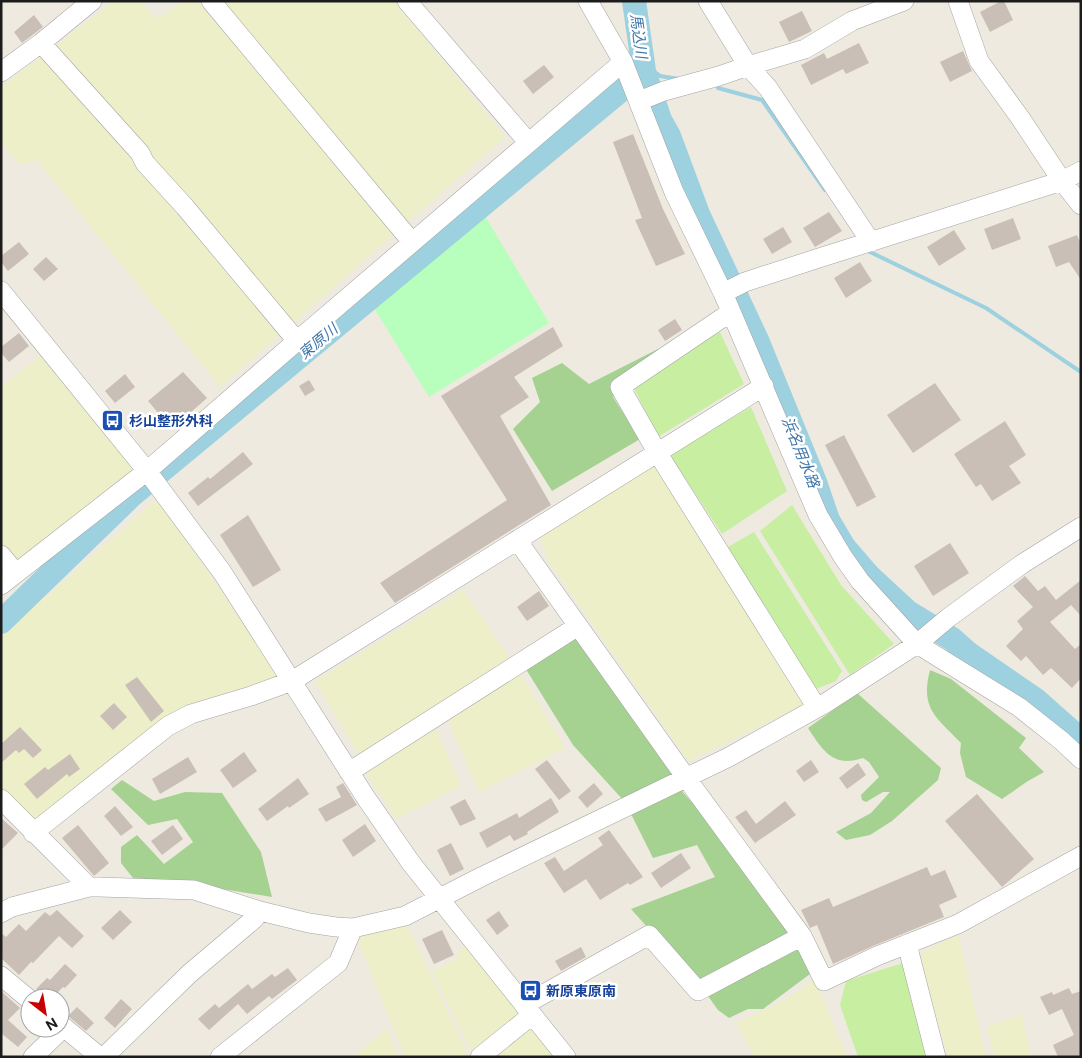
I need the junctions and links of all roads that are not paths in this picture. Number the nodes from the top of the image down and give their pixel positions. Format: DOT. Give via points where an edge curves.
graph roads {
  1 [pos="92,1"];
  2 [pos="211,1"];
  3 [pos="406,1"];
  4 [pos="588,1"];
  5 [pos="708,1"];
  6 [pos="904,1"];
  7 [pos="958,1"];
  8 [pos="41,43"];
  9 [pos="623,62"];
  10 [pos="748,66"];
  11 [pos="1,72"];
  12 [pos="650,97"];
  13 [pos="528,142"];
  14 [pos="1081,171"];
  15 [pos="1062,181"];
  16 [pos="1081,206"];
  17 [pos="412,242"];
  18 [pos="871,242"];
  19 [pos="733,288"];
  20 [pos="1,291"];
  21 [pos="731,312"];
  22 [pos="297,341"];
  23 [pos="764,386"];
  24 [pos="657,452"];
  25 [pos="147,471"];
  26 [pos="1081,527"];
  27 [pos="517,540"];
  28 [pos="1,555"];
  29 [pos="16,573"];
  30 [pos="1,585"];
  31 [pos="578,626"];
  32 [pos="922,640"];
  33 [pos="292,681"];
  34 [pos="818,708"];
  35 [pos="1081,759"];
  36 [pos="349,772"];
  37 [pos="687,779"];
  38 [pos="1,799"];
  39 [pos="33,833"];
  40 [pos="1081,856"];
  41 [pos="89,887"];
  42 [pos="439,899"];
  43 [pos="260,911"];
  44 [pos="1,913"];
  45 [pos="353,928"];
  46 [pos="802,936"];
  47 [pos="908,944"];
  48 [pos="1,976"];
  49 [pos="20,992"];
  50 [pos="528,1010"];
  51 [pos="70,1032"];
  52 [pos="51,1038"];
  53 [pos="33,1057"];
  54 [pos="102,1057"];
  55 [pos="220,1057"];
  56 [pos="480,1057"];
  57 [pos="566,1057"];
  58 [pos="936,1057"];
  1 -- 8 [label="street"];
  2 -- 17 [label="street"];
  3 -- 13 [label="street"];
  4 -- 9 [label="street"];
  5 -- 10 [label="street"];
  6 -- 10 [label="street" via="852,21 805,49"];
  7 -- 15 [label="street" via="979,61"];
  8 -- 11 [label="street"];
  8 -- 22 [label="street" via="140,153"];
  9 -- 12 [label="street"];
  9 -- 13 [label="street"];
  10 -- 12 [label="street"];
  10 -- 18 [label="street" via="768,88"];
  12 -- 19 [label="street" via="646,124 674,192"];
  13 -- 17 [label="street"];
  14 -- 15 [label="street"];
  15 -- 16 [label="street"];
  15 -- 18 [label="street"];
  17 -- 22 [label="street"];
  18 -- 19 [label="street"];
  19 -- 21 [label="street"];
  20 -- 25 [label="street"];
  21 -- 23 [label="street"];
  21 -- 24 [label="street" via="620,387"];
  22 -- 25 [label="street"];
  23 -- 24 [label="street"];
  23 -- 32 [label="street" via="818,515 843,557 860,581"];
  24 -- 27 [label="street"];
  24 -- 34 [label="street"];
  25 -- 29 [label="street"];
  25 -- 33 [label="street" via="222,572"];
  26 -- 32 [label="street" via="1022,564"];
  27 -- 31 [label="street"];
  27 -- 33 [label="street"];
  28 -- 29 [label="street"];
  29 -- 30 [label="street"];
  31 -- 36 [label="street"];
  31 -- 37 [label="street"];
  32 -- 34 [label="street"];
  32 -- 35 [label="street" via="1019,707"];
  33 -- 36 [label="street"];
  33 -- 39 [label="street" via="191,714 168,726"];
  34 -- 37 [label="street"];
  36 -- 42 [label="street"];
  37 -- 42 [label="street"];
  37 -- 46 [label="street"];
  38 -- 39 [label="street"];
  39 -- 41 [label="street"];
  40 -- 47 [label="street" via="958,924"];
  41 -- 43 [label="street" via="194,890"];
  41 -- 44 [label="street"];
  42 -- 45 [label="street" via="405,916"];
  42 -- 50 [label="street"];
  43 -- 45 [label="street" via="309,923"];
  43 -- 54 [label="street"];
  45 -- 55 [label="street" via="338,963"];
  46 -- 47 [label="street" via="824,981"];
  46 -- 50 [label="street" via="698,991 649,935"];
  47 -- 58 [label="street"];
  48 -- 49 [label="street"];
  50 -- 56 [label="street"];
  50 -- 57 [label="street"];
  51 -- 54 [label="street"];
  52 -- 53 [label="street"];
}
